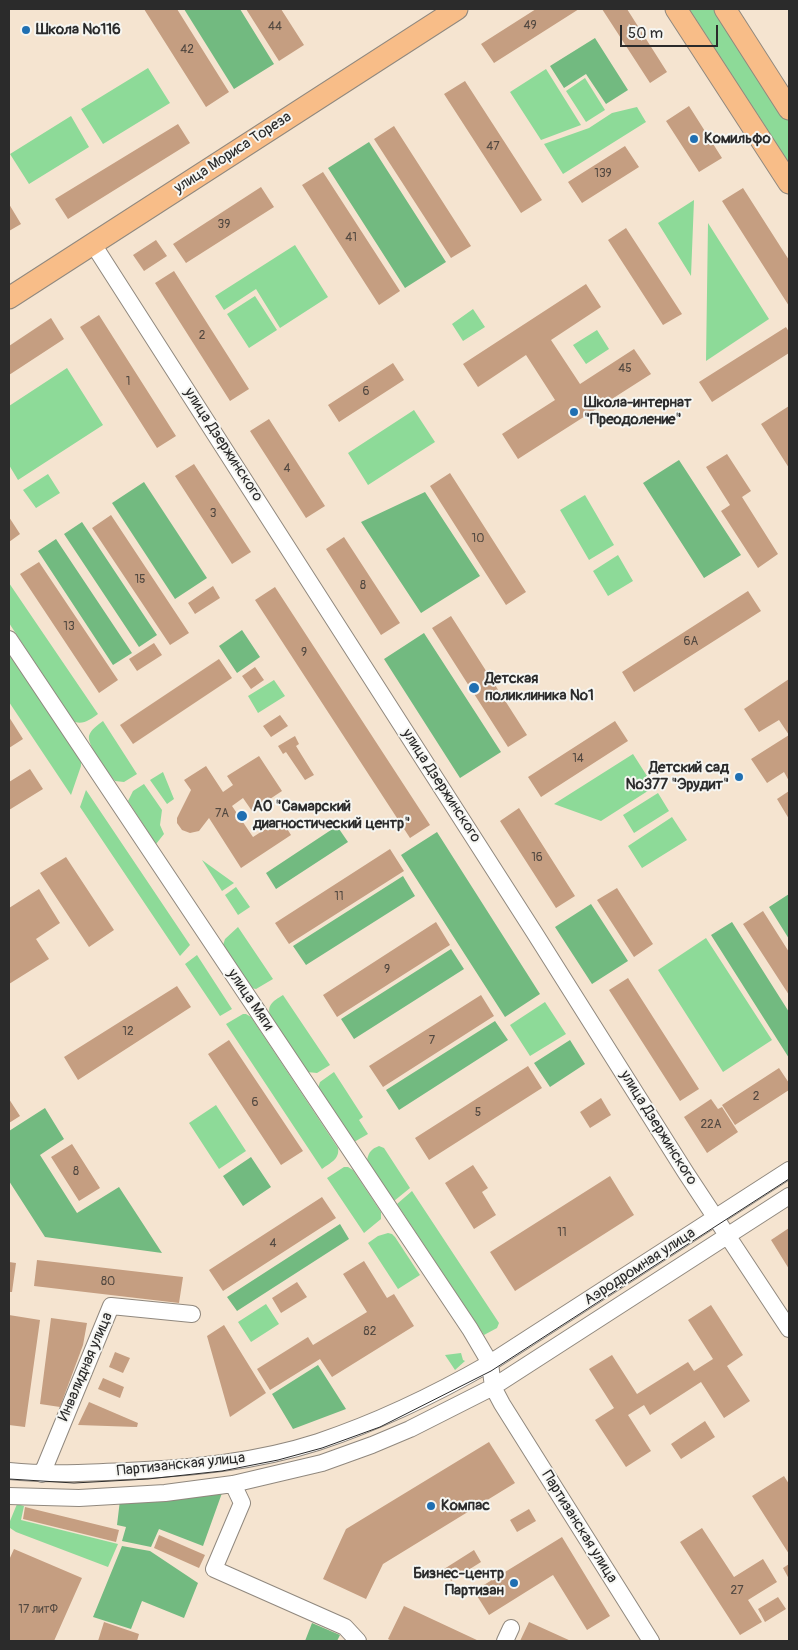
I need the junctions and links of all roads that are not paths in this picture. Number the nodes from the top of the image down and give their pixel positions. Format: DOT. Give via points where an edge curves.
graph roads {
  1 [pos="457,9"];
  2 [pos="676,9"];
  3 [pos="725,9"];
  4 [pos="789,109"];
  5 [pos="789,183"];
  6 [pos="93,244"];
  7 [pos="9,298"];
  8 [pos="9,639"];
  9 [pos="789,1170"];
  10 [pos="789,1196"];
  11 [pos="716,1217"];
  12 [pos="728,1235"];
  13 [pos="192,1314"];
  14 [pos="789,1329"];
  15 [pos="490,1363"];
  16 [pos="493,1387"];
  17 [pos="9,1472"];
  18 [pos="42,1474"];
  19 [pos="233,1484"];
  20 [pos="9,1496"];
  21 [pos="354,1639"];
  22 [pos="651,1641"];
  1 -- 6 [label="main road, улица Мориса Тореза"];
  2 -- 5 [label="main road"];
  3 -- 4 [label="main road"];
  6 -- 7 [label="main road, улица Мориса Тореза"];
  6 -- 11 [label="street, улица Дзержинского"];
  8 -- 15 [label="street, улица Мяги"];
  9 -- 11 [label="street, Аэродромная улица"];
  10 -- 12 [label="street, Аэродромная улица"];
  11 -- 12 [label="street, улица Дзержинского"];
  11 -- 15 [label="street, Аэродромная улица"];
  12 -- 14 [label="street, улица Дзержинского"];
  12 -- 16 [label="street, Аэродромная улица"];
  13 -- 18 [label="street, Инвалидная улица" via="111,1306"];
  15 -- 16 [label="street, Партизанская улица"];
  15 -- 18 [label="street, Партизанская улица" via="386,1416 318,1442 277,1453 227,1463 149,1470"];
  16 -- 19 [label="street, Партизанская улица" via="372,1445 322,1463"];
  16 -- 22 [label="street, Партизанская улица"];
  17 -- 18 [label="street, Партизанская улица"];
  19 -- 20 [label="street, Партизанская улица" via="165,1493 89,1497"];
  19 -- 21 [label="street, Партизанская улица" via="242,1503 214,1570 345,1627"];
}
